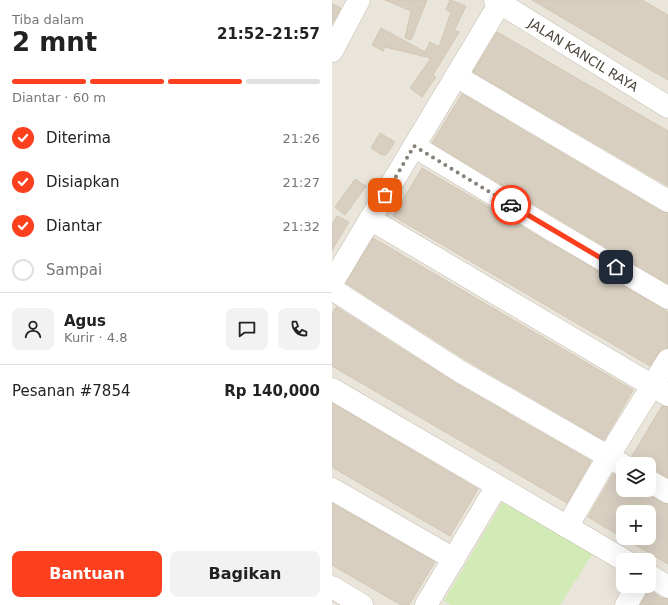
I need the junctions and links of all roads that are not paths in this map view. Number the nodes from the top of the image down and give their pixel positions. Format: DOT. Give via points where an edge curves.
graph roads {
  1 [pos="355,1"];
  2 [pos="498,2"];
  3 [pos="332,51"];
  4 [pos="456,76"];
  5 [pos="668,107"];
  6 [pos="414,146"];
  7 [pos="668,201"];
  8 [pos="370,219"];
  9 [pos="332,283"];
  10 [pos="332,289"];
  11 [pos="668,298"];
  12 [pos="668,360"];
  13 [pos="332,389"];
  14 [pos="660,390"];
  15 [pos="618,457"];
  16 [pos="616,461"];
  17 [pos="656,484"];
  18 [pos="497,486"];
  19 [pos="332,489"];
  20 [pos="668,492"];
  21 [pos="567,528"];
  22 [pos="616,556"];
  23 [pos="454,559"];
  24 [pos="656,579"];
  25 [pos="332,587"];
  26 [pos="668,587"];
  27 [pos="633,593"];
  28 [pos="362,605"];
  29 [pos="426,605"];
  30 [pos="626,605"];
  1 -- 3 [label="street"];
  2 -- 4 [label="street"];
  2 -- 5 [label="street, JALAN KANCIL RAYA"];
  4 -- 6 [label="street"];
  4 -- 7 [label="street"];
  6 -- 8 [label="street"];
  6 -- 11 [label="street"];
  8 -- 9 [label="street"];
  8 -- 14 [label="street"];
  10 -- 16 [label="street" via="461,372"];
  12 -- 14 [label="street"];
  13 -- 18 [label="street"];
  14 -- 15 [label="street"];
  16 -- 21 [label="street"];
  17 -- 20 [label="street"];
  18 -- 21 [label="street"];
  18 -- 23 [label="street"];
  19 -- 23 [label="street"];
  21 -- 22 [label="street"];
  23 -- 29 [label="street"];
  24 -- 26 [label="street"];
  25 -- 28 [label="street"];
  27 -- 30 [label="street"];
}
